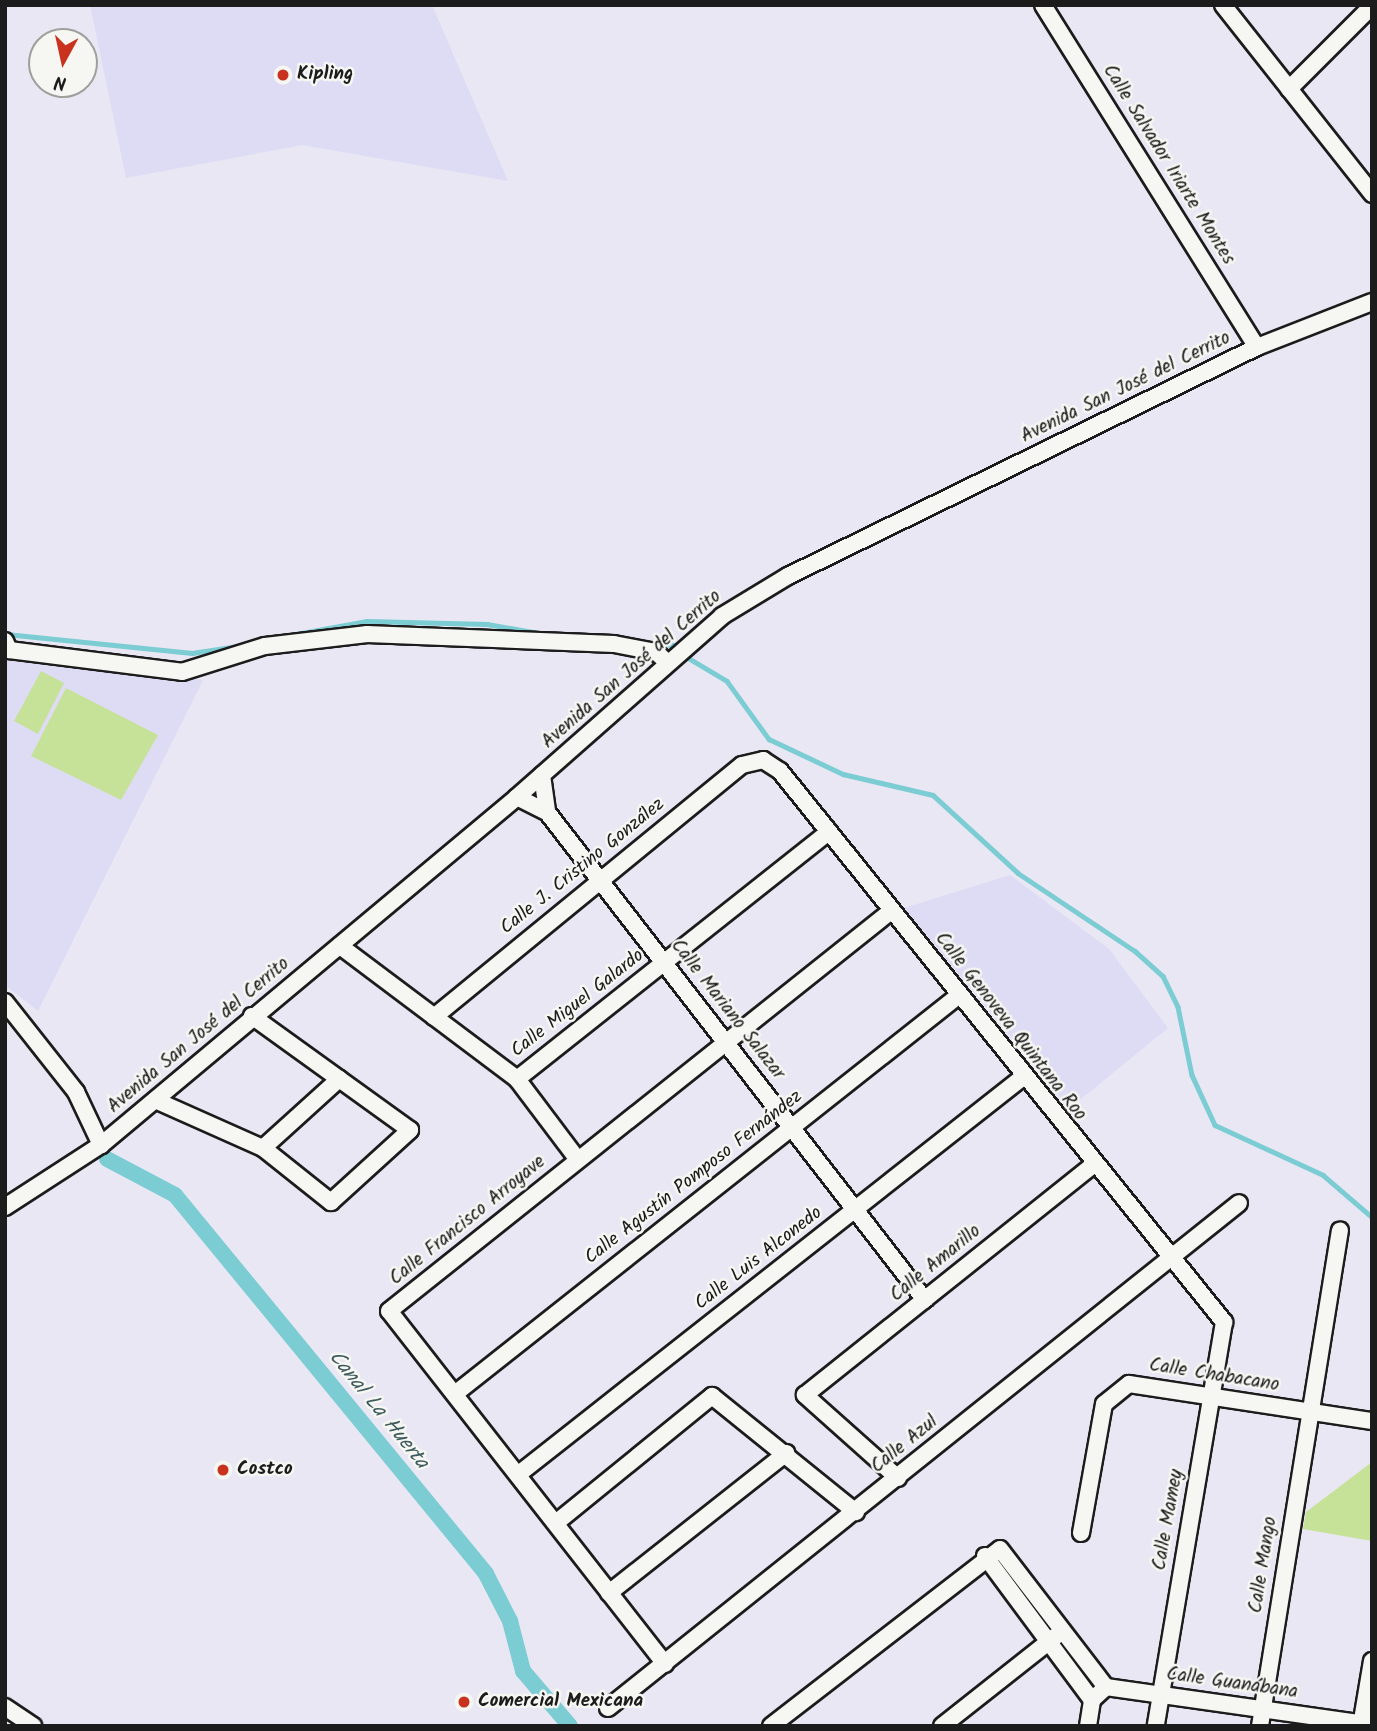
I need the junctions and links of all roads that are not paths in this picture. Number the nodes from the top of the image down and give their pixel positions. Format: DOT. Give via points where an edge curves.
graph roads {
  1 [pos="1044,5"];
  2 [pos="1223,5"];
  3 [pos="1372,6"];
  4 [pos="1289,89"];
  5 [pos="1369,183"];
  6 [pos="1372,302"];
  7 [pos="1257,348"];
  8 [pos="6,644"];
  9 [pos="668,663"];
  10 [pos="762,760"];
  11 [pos="542,775"];
  12 [pos="517,797"];
  13 [pos="547,812"];
  14 [pos="829,832"];
  15 [pos="599,880"];
  16 [pos="891,911"];
  17 [pos="340,946"];
  18 [pos="664,963"];
  19 [pos="958,996"];
  20 [pos="5,1002"];
  21 [pos="252,1016"];
  22 [pos="435,1017"];
  23 [pos="726,1043"];
  24 [pos="1023,1077"];
  25 [pos="339,1079"];
  26 [pos="517,1079"];
  27 [pos="155,1100"];
  28 [pos="792,1128"];
  29 [pos="101,1146"];
  30 [pos="263,1148"];
  31 [pos="578,1160"];
  32 [pos="1093,1165"];
  33 [pos="1239,1203"];
  34 [pos="5,1207"];
  35 [pos="855,1210"];
  36 [pos="1340,1230"];
  37 [pos="1172,1259"];
  38 [pos="925,1300"];
  39 [pos="1224,1322"];
  40 [pos="456,1394"];
  41 [pos="1211,1397"];
  42 [pos="1309,1412"];
  43 [pos="1372,1421"];
  44 [pos="786,1453"];
  45 [pos="520,1473"];
  46 [pos="898,1478"];
  47 [pos="856,1511"];
  48 [pos="557,1522"];
  49 [pos="1081,1533"];
  50 [pos="985,1556"];
  51 [pos="609,1593"];
  52 [pos="1064,1631"];
  53 [pos="1047,1642"];
  54 [pos="1372,1661"];
  55 [pos="665,1664"];
  56 [pos="1106,1687"];
  57 [pos="1161,1695"];
  58 [pos="1092,1700"];
  59 [pos="5,1707"];
  60 [pos="608,1708"];
  61 [pos="1263,1708"];
  62 [pos="1365,1725"];
  63 [pos="33,1726"];
  64 [pos="771,1726"];
  65 [pos="942,1726"];
  66 [pos="1088,1726"];
  67 [pos="1156,1726"];
  68 [pos="1260,1726"];
  1 -- 7 [label="street, Calle Salvador Iriarte Montes"];
  2 -- 4 [label="street"];
  3 -- 4 [label="street"];
  4 -- 5 [label="street"];
  6 -- 7 [label="street, Avenida San José del Cerrito"];
  7 -- 9 [label="street, Avenida San José del Cerrito" via="788,576 722,616"];
  8 -- 9 [label="street" via="182,672 204,671 265,646 367,634 614,644 656,652"];
  9 -- 11 [label="street, Avenida San José del Cerrito"];
  10 -- 14 [label="street, Calle Genoveva Quintana Roo" via="780,771"];
  10 -- 15 [label="street, Calle J. Cristino González" via="742,765"];
  11 -- 12 [label="street, Avenida San José del Cerrito"];
  11 -- 13 [label="street, Calle Mariano Salazar"];
  12 -- 13 [label="street, Calle Mariano Salazar"];
  12 -- 17 [label="street, Avenida San José del Cerrito"];
  13 -- 15 [label="street, Calle Mariano Salazar"];
  14 -- 16 [label="street, Calle Genoveva Quintana Roo"];
  14 -- 18 [label="street, Calle Miguel Galardo"];
  15 -- 18 [label="street, Calle Mariano Salazar"];
  15 -- 22 [label="street, Calle J. Cristino González"];
  16 -- 19 [label="street, Calle Genoveva Quintana Roo"];
  16 -- 23 [label="street, Calle Francisco Arroyave"];
  17 -- 21 [label="street, Avenida San José del Cerrito"];
  17 -- 22 [label="street"];
  18 -- 23 [label="street, Calle Mariano Salazar"];
  18 -- 26 [label="street, Calle Miguel Galardo"];
  19 -- 24 [label="street, Calle Genoveva Quintana Roo"];
  19 -- 28 [label="street, Calle Agustín Pomposo Fernández"];
  20 -- 29 [label="street" via="68,1081"];
  21 -- 25 [label="street"];
  21 -- 27 [label="street, Avenida San José del Cerrito"];
  22 -- 26 [label="street"];
  23 -- 28 [label="street, Calle Mariano Salazar"];
  23 -- 31 [label="street, Calle Francisco Arroyave"];
  24 -- 32 [label="street, Calle Genoveva Quintana Roo"];
  24 -- 35 [label="street, Calle Luis Alconedo"];
  25 -- 30 [label="street"];
  25 -- 30 [label="street" via="410,1130 331,1202"];
  26 -- 31 [label="street"];
  27 -- 29 [label="street, Avenida San José del Cerrito"];
  27 -- 30 [label="street"];
  28 -- 35 [label="street, Calle Mariano Salazar"];
  28 -- 40 [label="street, Calle Agustín Pomposo Fernández"];
  29 -- 34 [label="street, Avenida San José del Cerrito"];
  31 -- 40 [label="street, Calle Francisco Arroyave" via="389,1311"];
  32 -- 37 [label="street, Calle Genoveva Quintana Roo"];
  32 -- 38 [label="street, Calle Amarillo"];
  33 -- 37 [label="street, Calle Azul"];
  35 -- 38 [label="street, Calle Mariano Salazar"];
  35 -- 45 [label="street, Calle Luis Alconedo"];
  36 -- 42 [label="street, Calle Mango"];
  37 -- 39 [label="street, Calle Genoveva Quintana Roo"];
  37 -- 46 [label="street, Calle Azul"];
  38 -- 46 [label="street, Calle Amarillo" via="806,1395"];
  39 -- 41 [label="street, Calle Mamey"];
  40 -- 45 [label="street, Calle Francisco Arroyave"];
  41 -- 42 [label="street, Calle Chabacano"];
  41 -- 49 [label="street, Calle Chabacano" via="1129,1384 1104,1404"];
  41 -- 57 [label="street, Calle Mamey"];
  42 -- 43 [label="street, Calle Chabacano"];
  42 -- 61 [label="street, Calle Mango"];
  44 -- 47 [label="street"];
  44 -- 48 [label="street" via="712,1396"];
  44 -- 51 [label="street"];
  45 -- 48 [label="street, Calle Francisco Arroyave"];
  46 -- 47 [label="street, Calle Azul"];
  47 -- 55 [label="street, Calle Azul"];
  48 -- 51 [label="street, Calle Francisco Arroyave"];
  50 -- 52 [label="street" via="1000,1549 1008,1553"];
  50 -- 53 [label="street"];
  50 -- 64 [label="street"];
  51 -- 55 [label="street, Calle Francisco Arroyave"];
  52 -- 53 [label="street"];
  52 -- 56 [label="street"];
  53 -- 58 [label="street"];
  53 -- 65 [label="street"];
  54 -- 62 [label="street"];
  55 -- 60 [label="street, Calle Azul"];
  56 -- 57 [label="street, Calle Guanábana"];
  56 -- 58 [label="street"];
  57 -- 61 [label="street, Calle Guanábana"];
  57 -- 67 [label="street, Calle Mamey"];
  58 -- 66 [label="street"];
  59 -- 63 [label="street"];
  61 -- 62 [label="street, Calle Guanábana"];
  61 -- 68 [label="street, Calle Mango"];
}
